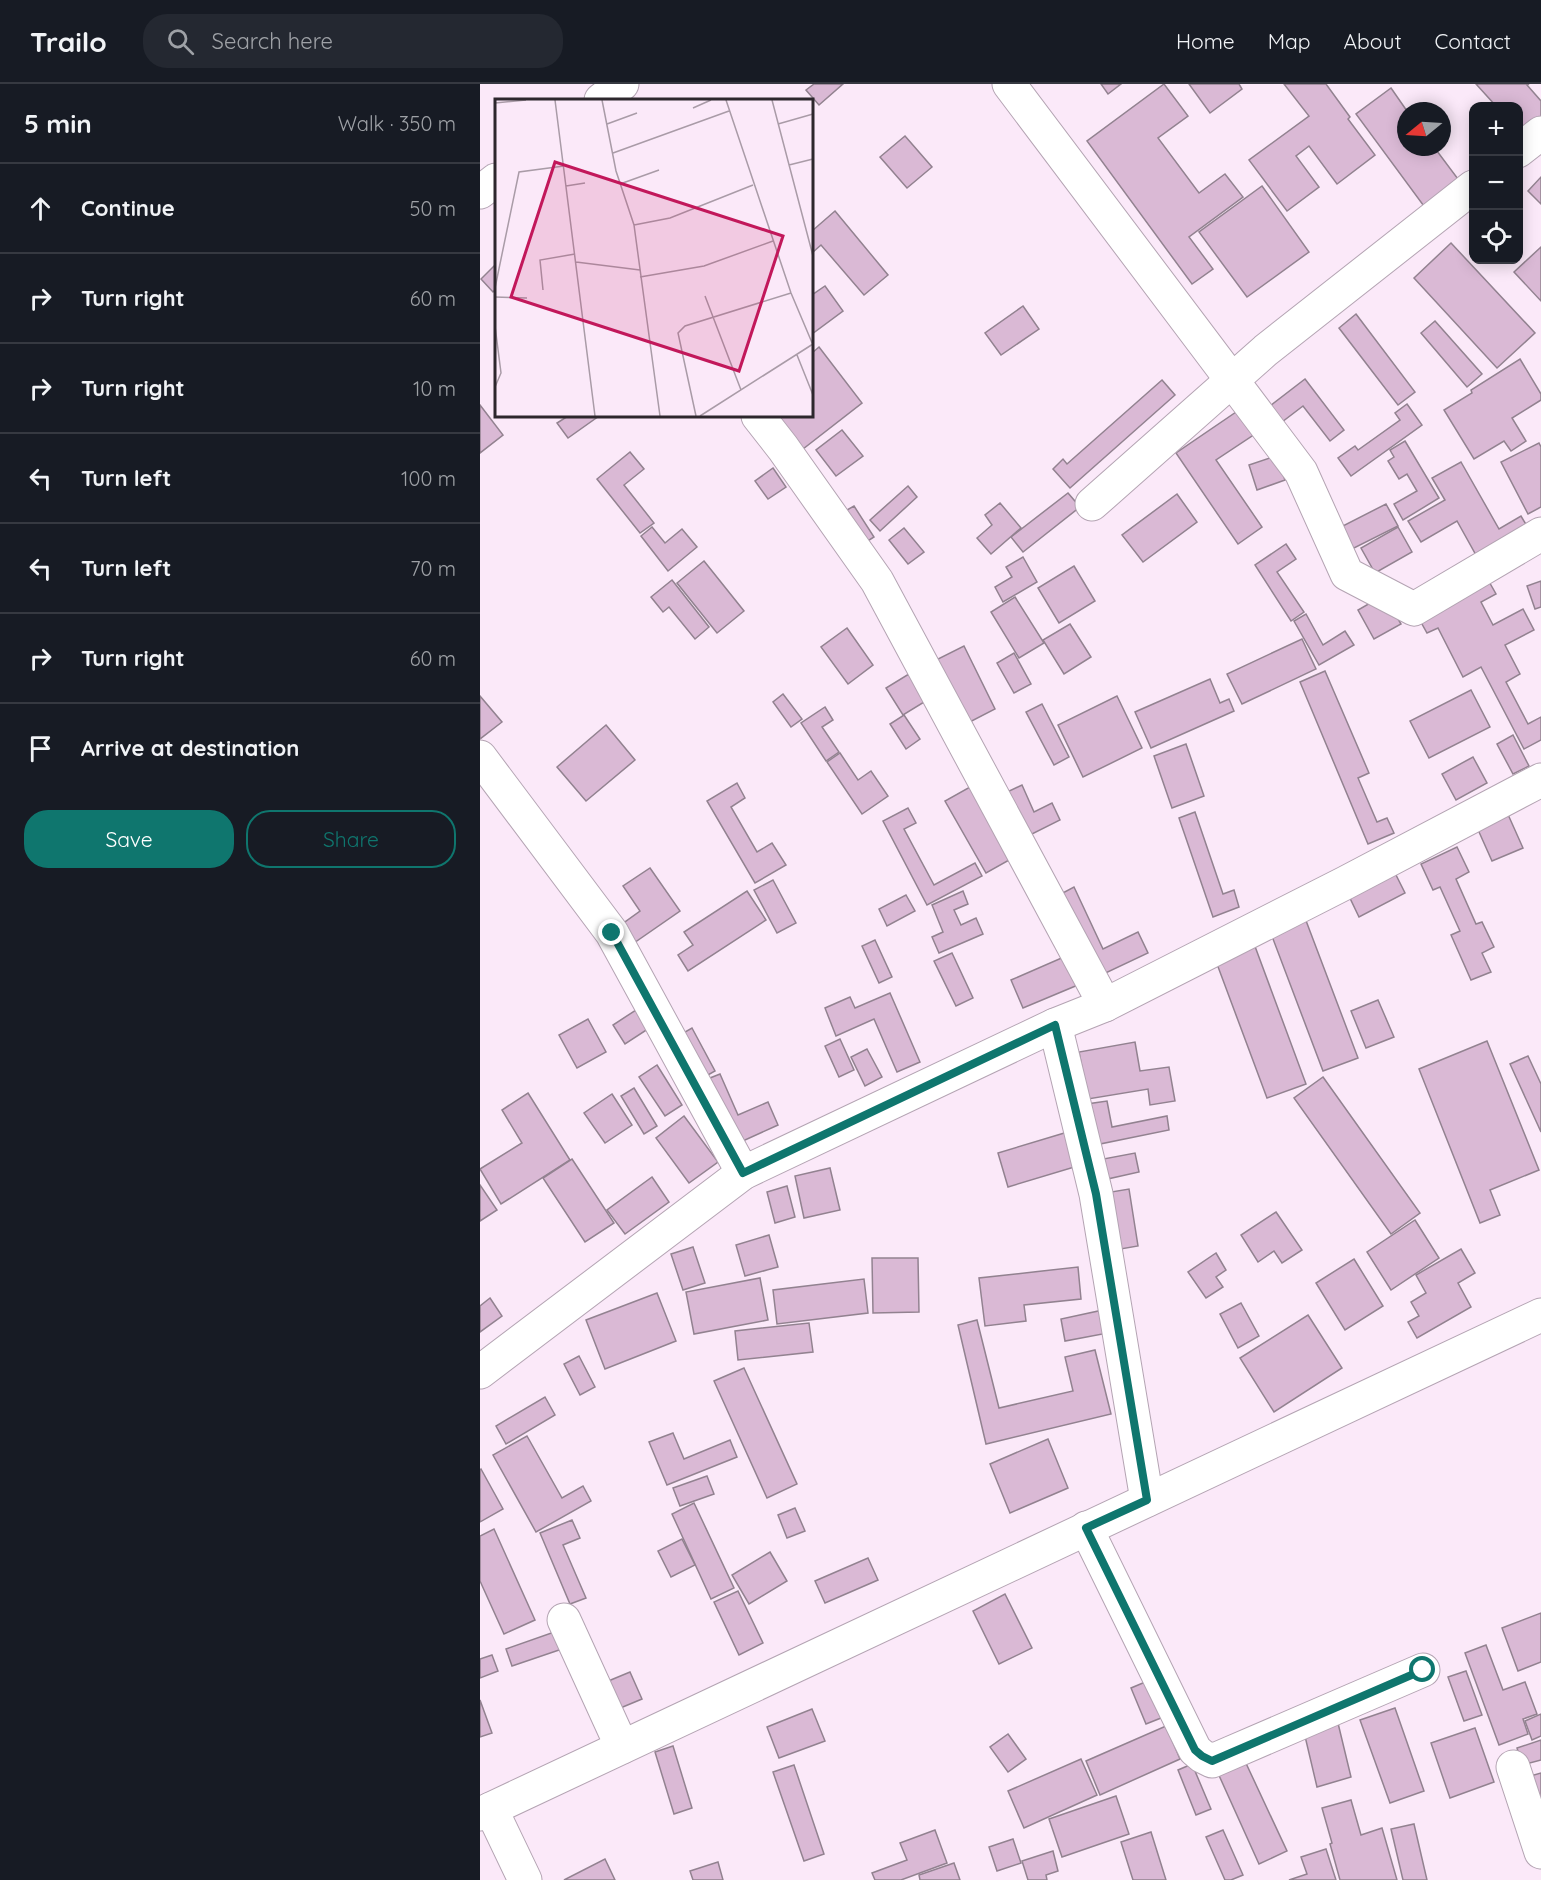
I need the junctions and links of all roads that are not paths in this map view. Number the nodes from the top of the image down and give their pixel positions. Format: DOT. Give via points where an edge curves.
graph roads {
  1 [pos="622,84"];
  2 [pos="1009,84"];
  3 [pos="602,99"];
  4 [pos="1541,133"];
  5 [pos="1523,147"];
  6 [pos="495,181"];
  7 [pos="1469,190"];
  8 [pos="480,192"];
  9 [pos="1233,381"];
  10 [pos="759,417"];
  11 [pos="1092,504"];
  12 [pos="1541,534"];
  13 [pos="480,757"];
  14 [pos="1541,780"];
  15 [pos="1105,1005"];
  16 [pos="1055,1025"];
  17 [pos="743,1173"];
  18 [pos="1541,1315"];
  19 [pos="482,1367"];
  20 [pos="1147,1500"];
  21 [pos="1086,1528"];
  22 [pos="564,1620"];
  23 [pos="1423,1670"];
  24 [pos="622,1747"];
  25 [pos="1514,1767"];
  26 [pos="486,1812"];
  27 [pos="1541,1852"];
  28 [pos="525,1880"];
  1 -- 3 [label="street"];
  2 -- 9 [label="street"];
  4 -- 5 [label="street"];
  6 -- 8 [label="street"];
  7 -- 9 [label="street" via="1266,350"];
  9 -- 11 [label="street"];
  9 -- 12 [label="street" via="1301,472 1347,574 1414,609"];
  10 -- 15 [label="street" via="877,581"];
  13 -- 17 [label="street" via="612,933"];
  14 -- 15 [label="street"];
  15 -- 16 [label="street"];
  16 -- 17 [label="street"];
  16 -- 20 [label="street" via="1096,1194"];
  17 -- 19 [label="street"];
  18 -- 20 [label="street"];
  20 -- 21 [label="street"];
  21 -- 23 [label="street" via="1195,1750 1212,1761"];
  21 -- 24 [label="street"];
  22 -- 24 [label="street"];
  24 -- 26 [label="street"];
  25 -- 27 [label="street"];
  26 -- 28 [label="street"];
}
